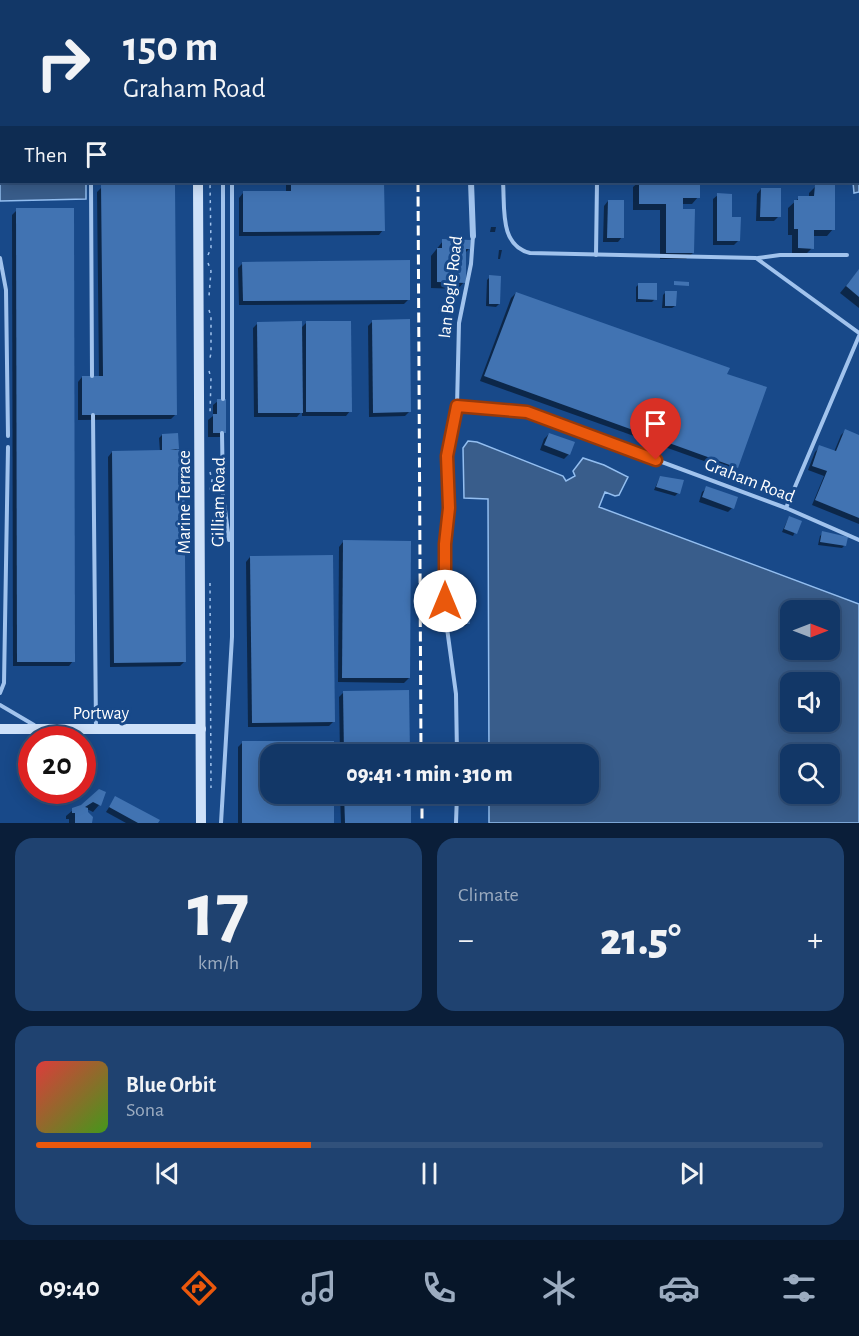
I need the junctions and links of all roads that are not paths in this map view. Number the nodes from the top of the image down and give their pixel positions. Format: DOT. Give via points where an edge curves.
graph roads {
  1 [pos="92,183"];
  2 [pos="198,183"];
  3 [pos="223,183"];
  4 [pos="231,183"];
  5 [pos="471,183"];
  6 [pos="503,183"];
  7 [pos="597,183"];
  8 [pos="473,236"];
  9 [pos="596,255"];
  10 [pos="847,255"];
  11 [pos="0,258"];
  12 [pos="756,258"];
  13 [pos="859,334"];
  14 [pos="92,376"];
  15 [pos="223,399"];
  16 [pos="457,406"];
  17 [pos="93,416"];
  18 [pos="222,433"];
  19 [pos="9,436"];
  20 [pos="8,447"];
  21 [pos="786,508"];
  22 [pos="859,540"];
  23 [pos="231,555"];
  24 [pos="0,693"];
  25 [pos="0,705"];
  26 [pos="34,726"];
  27 [pos="96,726"];
  28 [pos="0,729"];
  29 [pos="18,729"];
  30 [pos="96,729"];
  31 [pos="201,729"];
  32 [pos="457,744"];
  33 [pos="457,804"];
  34 [pos="201,823"];
  35 [pos="221,823"];
  36 [pos="456,823"];
  1 -- 14 [label="lane"];
  2 -- 31 [label="main road, Marine Terrace"];
  3 -- 15 [label="lane"];
  4 -- 23 [label="lane, Gilliam Road"];
  5 -- 8 [label="street, Ian Bogle Road"];
  6 -- 9 [label="lane" via="507,232 519,250"];
  7 -- 9 [label="lane"];
  8 -- 16 [label="lane, Ian Bogle Road" via="459,323"];
  9 -- 12 [label="lane"];
  10 -- 12 [label="lane"];
  11 -- 19 [label="lane" via="6,290"];
  12 -- 13 [label="lane"];
  13 -- 21 [label="lane"];
  16 -- 21 [label="lane, Graham Road" via="527,412"];
  16 -- 32 [label="lane, Ian Bogle Road" via="447,456 449,508 445,544 446,621 456,694"];
  17 -- 27 [label="lane"];
  18 -- 23 [label="lane" via="223,495"];
  20 -- 24 [label="lane" via="4,683"];
  21 -- 22 [label="lane, Graham Road"];
  23 -- 35 [label="lane, Gilliam Road" via="232,637"];
  25 -- 26 [label="lane"];
  28 -- 29 [label="main road, Portway"];
  30 -- 31 [label="main road, Portway"];
  31 -- 34 [label="main road, Marine Terrace"];
  33 -- 36 [label="lane"];
}
